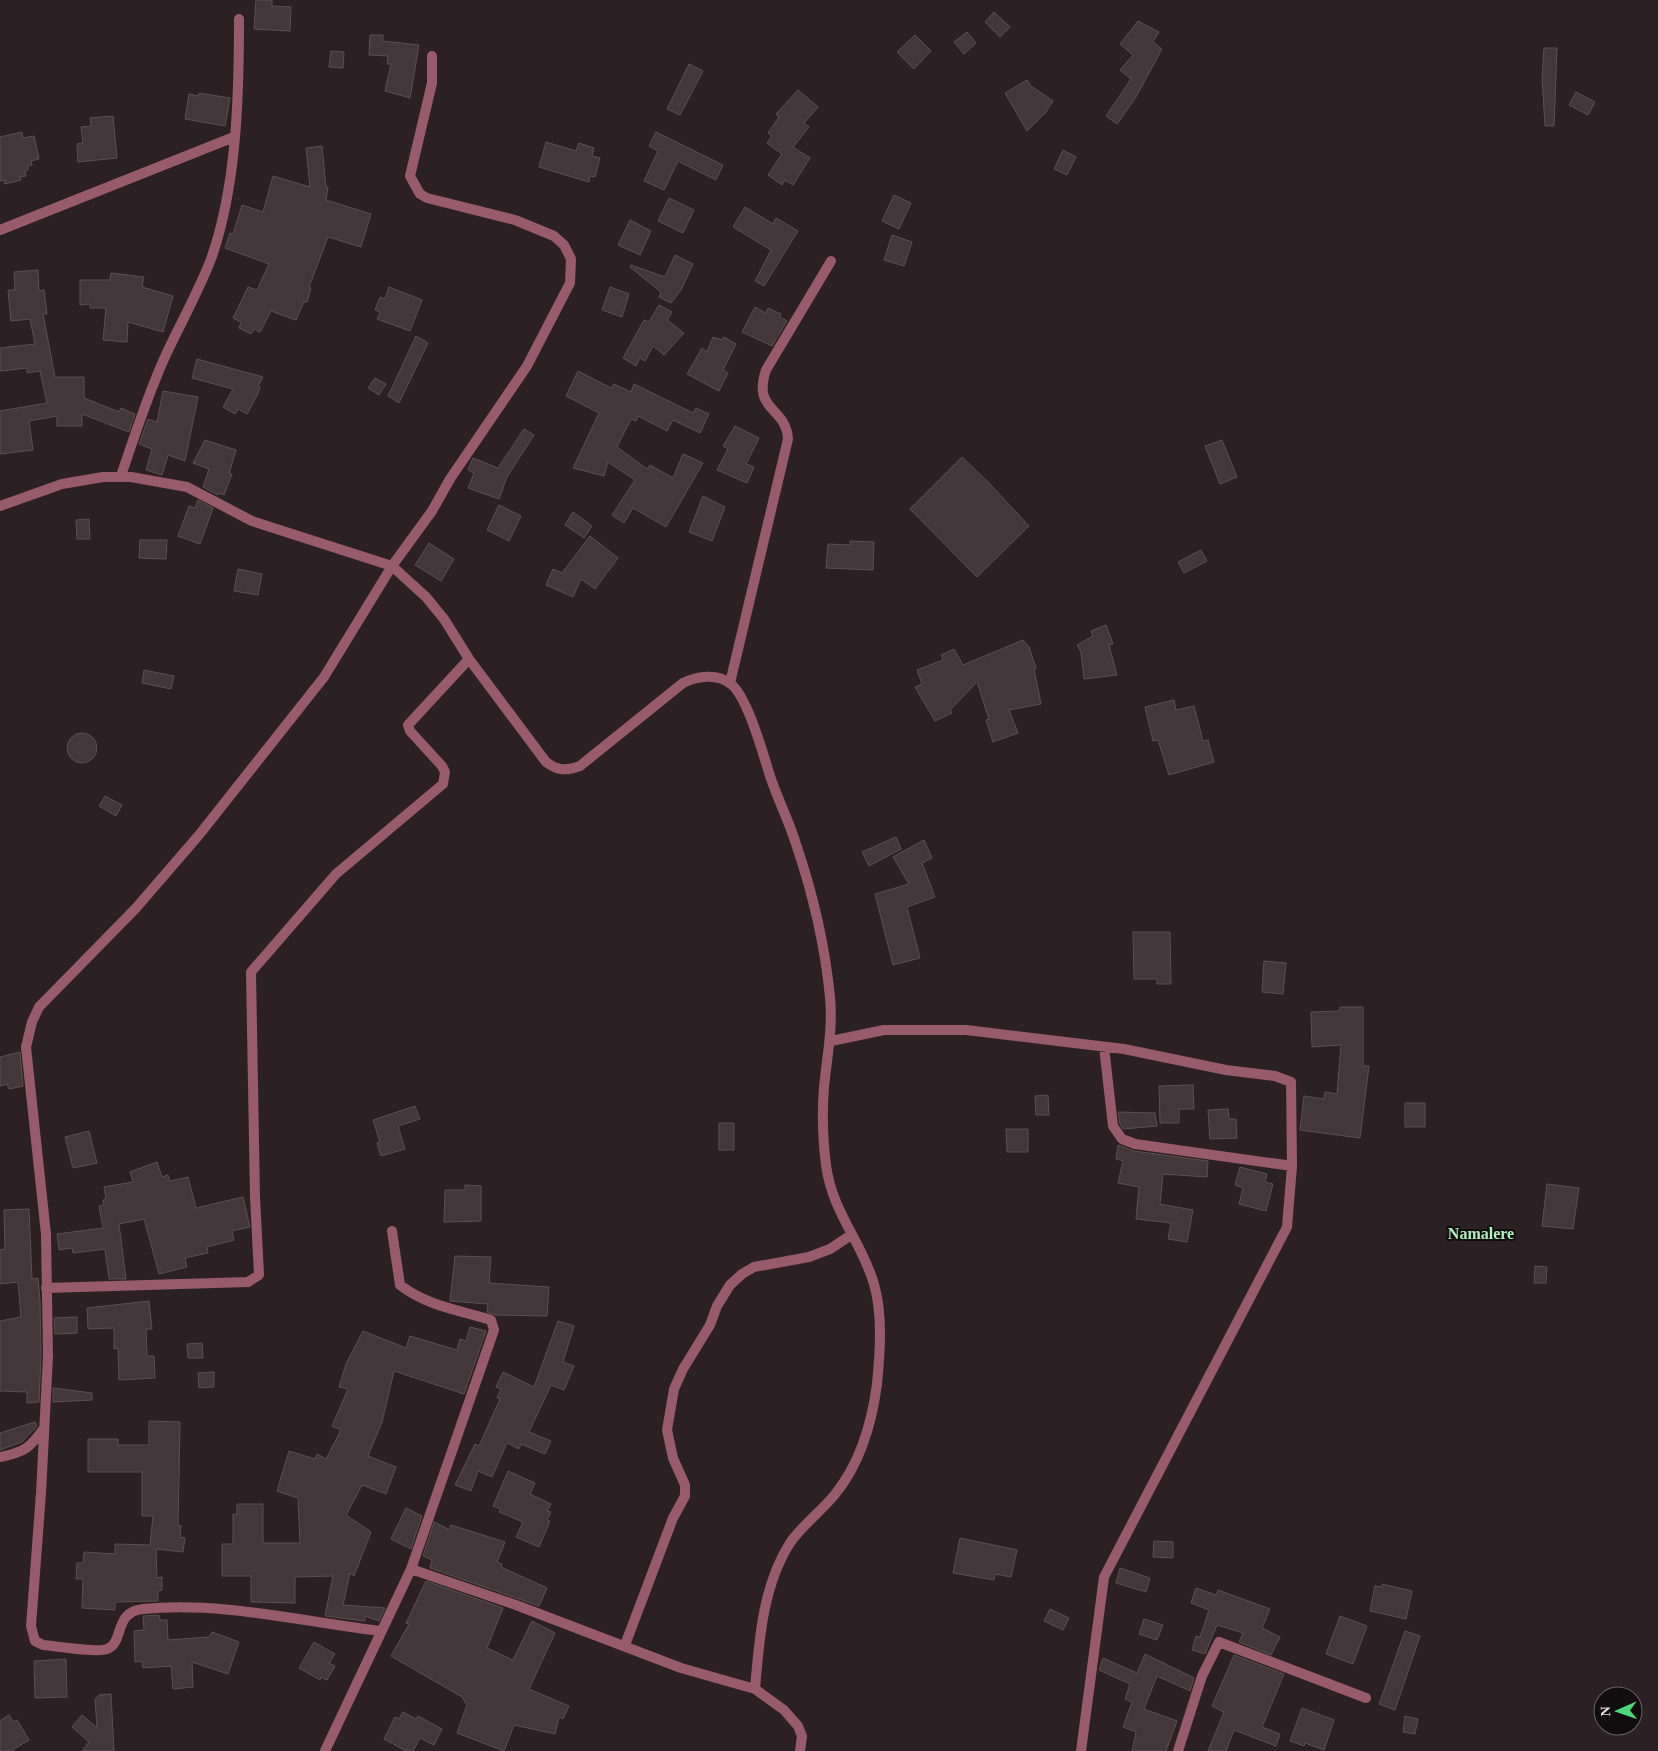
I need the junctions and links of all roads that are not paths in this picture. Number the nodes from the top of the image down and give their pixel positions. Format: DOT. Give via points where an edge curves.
graph roads {
  1 [pos="239,19"];
  2 [pos="432,56"];
  3 [pos="234,137"];
  4 [pos="0,230"];
  5 [pos="831,261"];
  6 [pos="120,476"];
  7 [pos="0,506"];
  8 [pos="392,566"];
  9 [pos="469,659"];
  10 [pos="730,683"];
  11 [pos="831,1041"];
  12 [pos="1104,1046"];
  13 [pos="1292,1166"];
  14 [pos="392,1231"];
  15 [pos="850,1235"];
  16 [pos="46,1288"];
  17 [pos="44,1427"];
  18 [pos="0,1457"];
  19 [pos="411,1569"];
  20 [pos="381,1632"];
  21 [pos="625,1645"];
  22 [pos="755,1689"];
  23 [pos="1366,1698"];
  24 [pos="325,1751"];
  25 [pos="800,1751"];
  26 [pos="1081,1751"];
  27 [pos="1178,1751"];
  1 -- 3 [label="street"];
  2 -- 8 [label="street" via="432,83 410,176 414,187 427,198 515,220 554,236 564,245 572,268 570,283 527,366"];
  3 -- 4 [label="street"];
  3 -- 6 [label="street" via="227,192 210,260 164,360"];
  5 -- 10 [label="street" via="766,370 761,385 763,397 783,421 788,439"];
  6 -- 7 [label="street" via="62,484"];
  6 -- 8 [label="street" via="187,487 252,520"];
  8 -- 9 [label="street" via="426,597"];
  8 -- 16 [label="street" via="324,677 293,718 142,901 39,1007 26,1048 46,1234"];
  9 -- 10 [label="street" via="546,762 562,770 580,766 589,760 683,683 701,676"];
  9 -- 16 [label="street" via="408,725 442,766 445,772 443,784 336,874 251,972 254,1187 259,1275 248,1282"];
  10 -- 11 [label="street" via="746,708 812,896 826,962 831,1001"];
  11 -- 12 [label="street" via="884,1030 966,1030"];
  11 -- 15 [label="street" via="824,1089 826,1166 837,1208"];
  12 -- 13 [label="street" via="1113,1126 1122,1139 1134,1144"];
  12 -- 13 [label="street" via="1226,1070 1275,1076 1291,1082"];
  13 -- 26 [label="street" via="1288,1227 1104,1577"];
  14 -- 19 [label="street" via="400,1285 415,1297 437,1306 491,1320 494,1330"];
  15 -- 21 [label="street" via="809,1258 754,1267 730,1286 717,1306 710,1325 674,1389 667,1430 673,1458 685,1485 685,1496 672,1518"];
  15 -- 22 [label="street" via="865,1261 878,1304 876,1385 868,1430 837,1491 792,1541 774,1574 758,1652"];
  16 -- 17 [label="street" via="48,1356"];
  17 -- 18 [label="street" via="31,1446 20,1453"];
  17 -- 20 [label="street" via="30,1626 39,1644 110,1648 123,1619 142,1609 194,1608 257,1613"];
  19 -- 20 [label="street"];
  19 -- 21 [label="street"];
  20 -- 24 [label="street"];
  21 -- 22 [label="street" via="681,1668"];
  22 -- 25 [label="street" via="784,1710 798,1726 802,1736"];
  23 -- 27 [label="street" via="1219,1642 1202,1676"];
}
